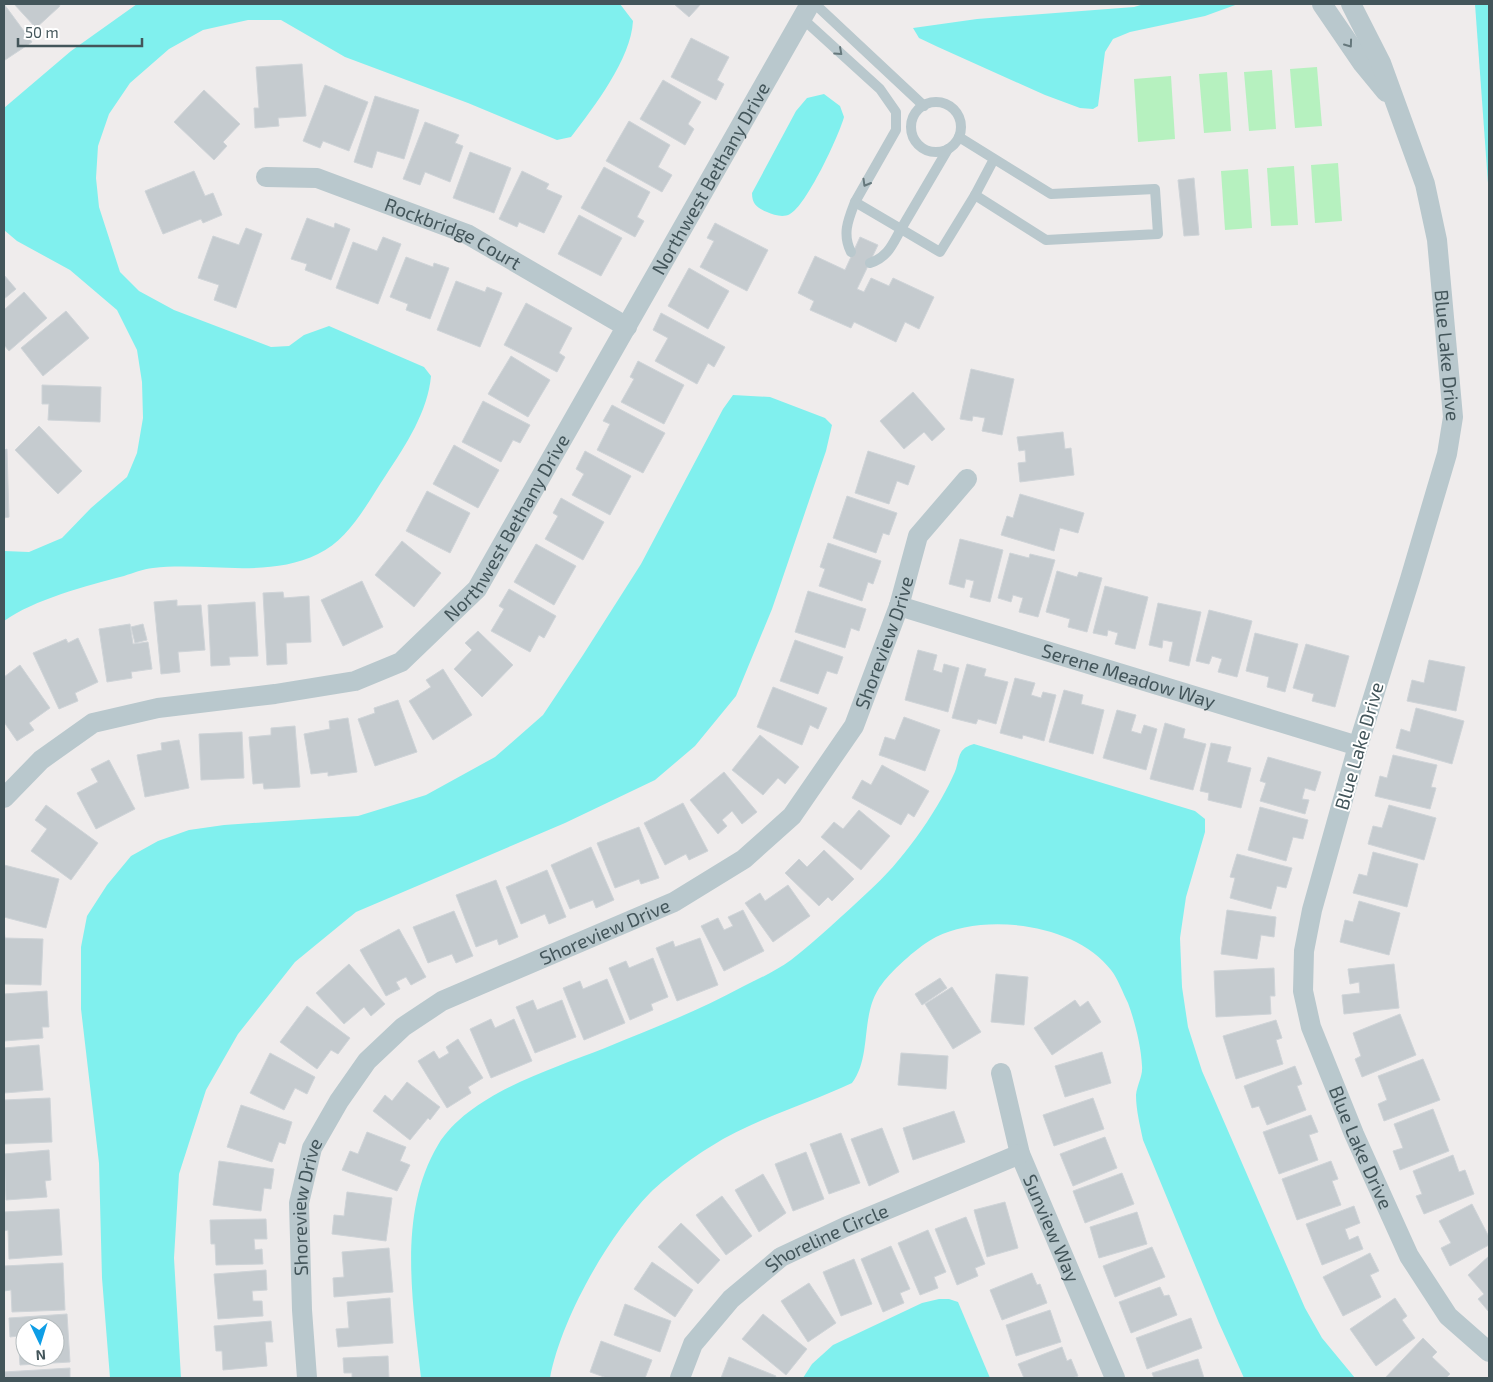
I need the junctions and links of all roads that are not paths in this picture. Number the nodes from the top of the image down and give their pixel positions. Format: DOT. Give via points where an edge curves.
graph roads {
  1 [pos="1322,4"];
  2 [pos="1351,4"];
  3 [pos="809,9"];
  4 [pos="1395,103"];
  5 [pos="924,106"];
  6 [pos="911,127"];
  7 [pos="896,130"];
  8 [pos="960,137"];
  9 [pos="948,150"];
  10 [pos="994,159"];
  11 [pos="266,178"];
  12 [pos="974,195"];
  13 [pos="855,202"];
  14 [pos="901,229"];
  15 [pos="851,252"];
  16 [pos="870,263"];
  17 [pos="627,326"];
  18 [pos="966,479"];
  19 [pos="899,606"];
  20 [pos="1358,746"];
  21 [pos="4,798"];
  22 [pos="1001,1073"];
  23 [pos="1020,1154"];
  24 [pos="1489,1352"];
  25 [pos="307,1378"];
  26 [pos="680,1378"];
  27 [pos="1115,1378"];
  1 -- 4 [label="street, Blue Lake Drive, one-way" via="1363,64"];
  2 -- 4 [label="street, Blue Lake Drive" via="1381,63"];
  3 -- 5 [label="lane"];
  3 -- 7 [label="lane, one-way" via="880,89 896,112"];
  3 -- 17 [label="street, Northwest Bethany Drive"];
  4 -- 20 [label="street, Blue Lake Drive" via="1425,184 1437,240 1453,417 1445,461"];
  5 -- 6 [label="lane" via="917,112"];
  5 -- 8 [label="lane" via="938,103 953,109 961,122"];
  6 -- 7 [label="lane"];
  6 -- 9 [label="lane" via="913,136 923,149"];
  7 -- 13 [label="lane, one-way"];
  8 -- 9 [label="lane"];
  8 -- 10 [label="lane"];
  9 -- 14 [label="lane"];
  10 -- 12 [label="lane"];
  10 -- 12 [label="lane" via="1051,194 1155,189 1158,234 1046,240"];
  11 -- 17 [label="street, Rockbridge Court" via="317,178 467,234"];
  12 -- 14 [label="lane" via="940,252"];
  13 -- 14 [label="lane"];
  13 -- 15 [label="lane" via="845,234"];
  14 -- 16 [label="lane" via="881,260"];
  17 -- 21 [label="street, Northwest Bethany Drive" via="477,589 401,662 355,681 158,708 93,723 41,760"];
  18 -- 19 [label="street, Shoreview Drive" via="918,536"];
  19 -- 20 [label="street, Serene Meadow Way"];
  19 -- 25 [label="street, Shoreview Drive" via="854,726 792,816 744,859 674,902 442,1001 403,1027 367,1061 312,1148 299,1203"];
  20 -- 24 [label="street, Blue Lake Drive" via="1312,910 1304,951 1303,991 1311,1027 1409,1256 1448,1316"];
  22 -- 23 [label="street, Sunview Way"];
  23 -- 26 [label="street, Shoreline Circle" via="781,1257 731,1299 693,1344"];
  23 -- 27 [label="street, Sunview Way"];
}
